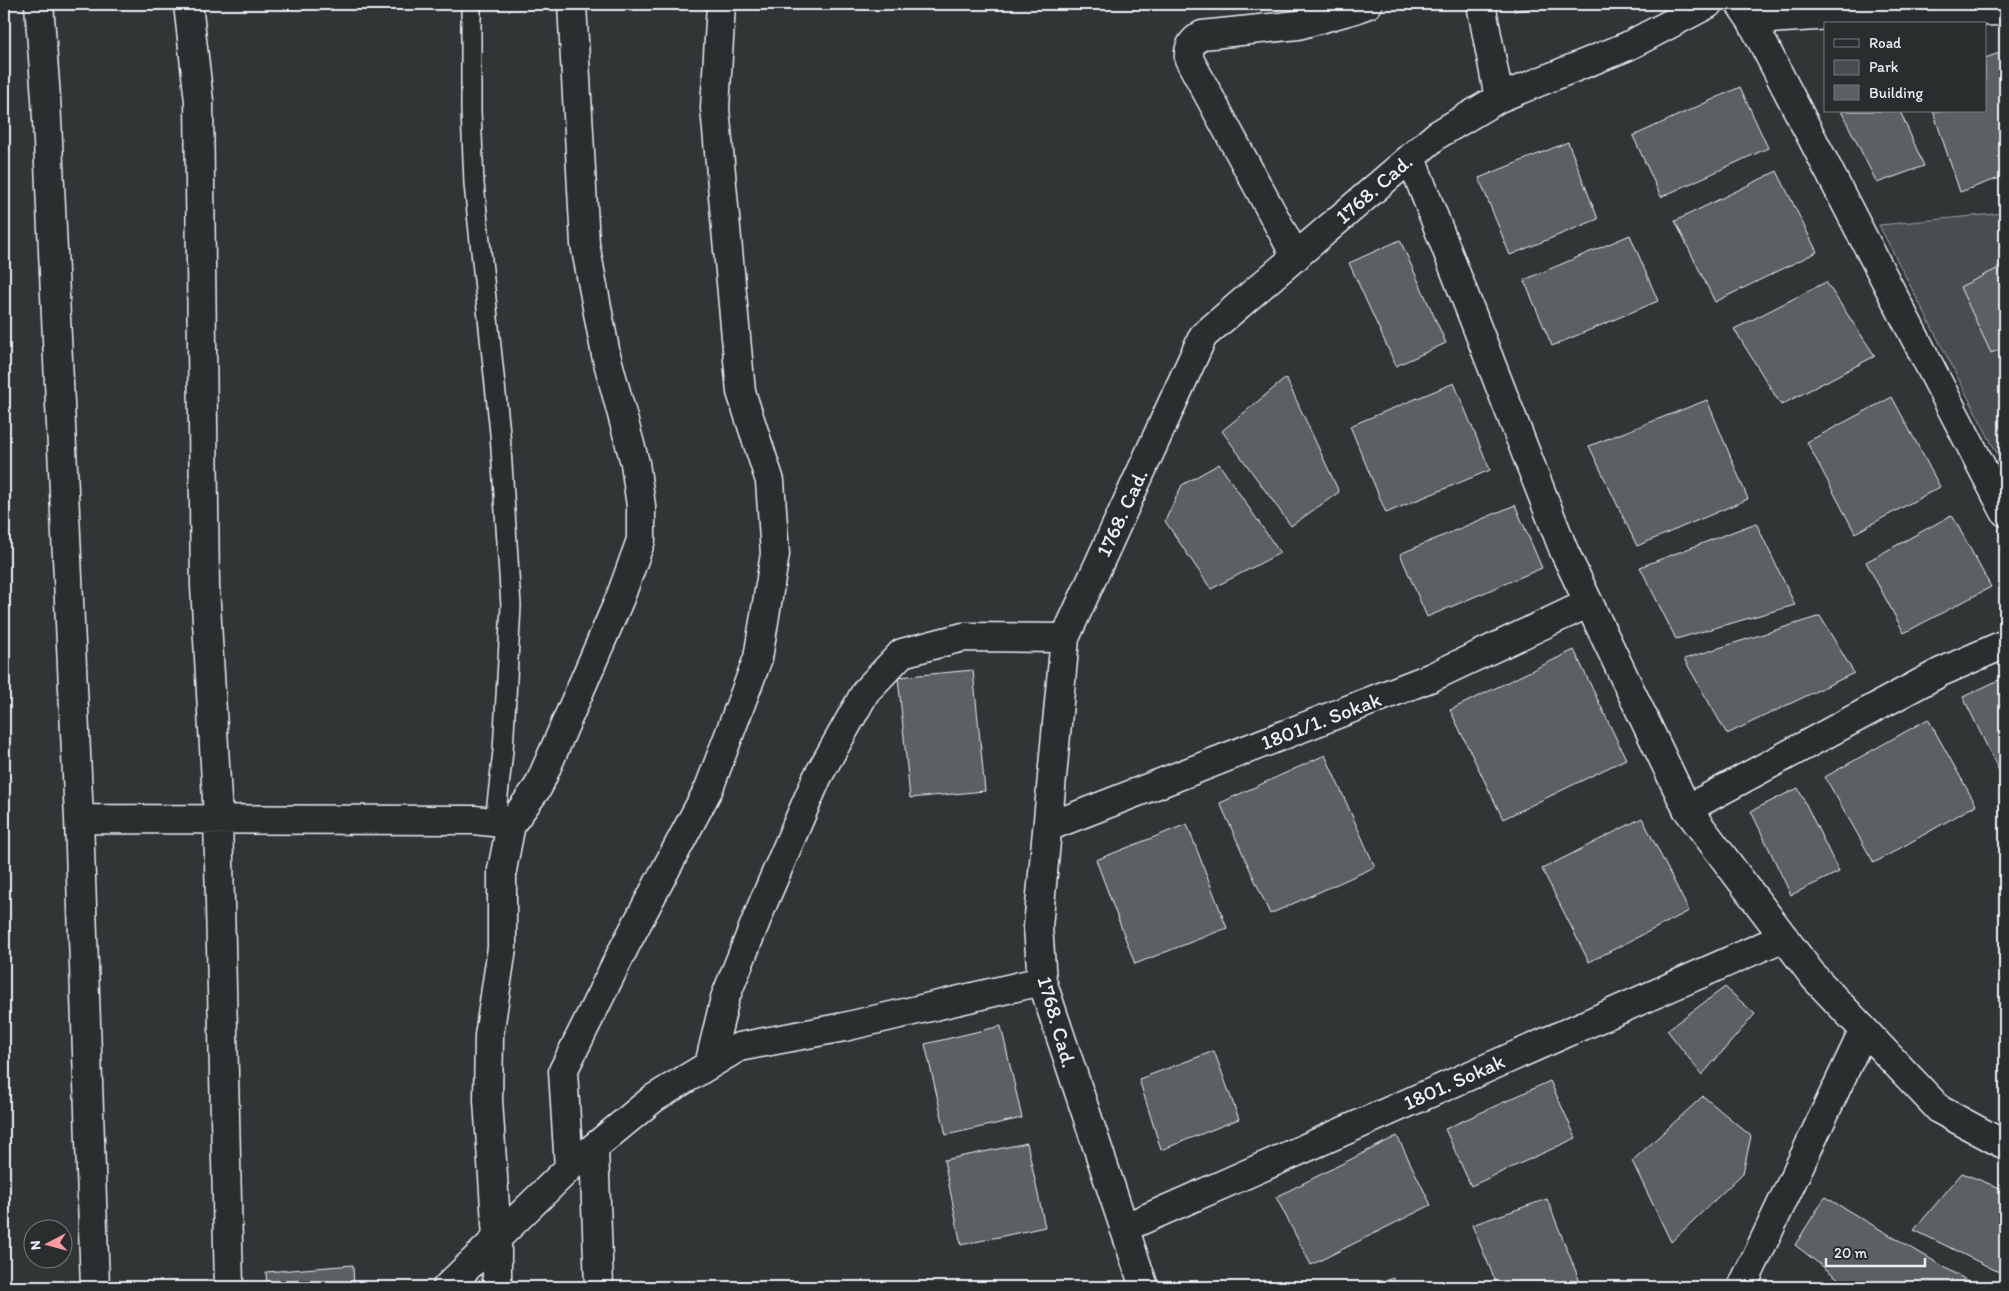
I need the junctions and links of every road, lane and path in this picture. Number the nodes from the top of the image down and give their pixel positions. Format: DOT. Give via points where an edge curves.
graph roads {
  1 [pos="39,4"];
  2 [pos="188,4"];
  3 [pos="471,4"];
  4 [pos="572,4"];
  5 [pos="721,4"];
  6 [pos="1368,4"];
  7 [pos="1481,4"];
  8 [pos="1708,4"];
  9 [pos="2005,11"];
  10 [pos="1745,12"];
  11 [pos="1499,98"];
  12 [pos="1411,158"];
  13 [pos="1296,256"];
  14 [pos="2005,512"];
  15 [pos="1589,604"];
  16 [pos="1065,638"];
  17 [pos="2005,644"];
  18 [pos="1687,809"];
  19 [pos="218,818"];
  20 [pos="79,819"];
  21 [pos="503,823"];
  22 [pos="1048,827"];
  23 [pos="1784,937"];
  24 [pos="1042,982"];
  25 [pos="1864,1030"];
  26 [pos="710,1065"];
  27 [pos="2005,1145"];
  28 [pos="594,1148"];
  29 [pos="569,1168"];
  30 [pos="1124,1228"];
  31 [pos="497,1238"];
  32 [pos="96,1287"];
  33 [pos="229,1287"];
  34 [pos="447,1287"];
  35 [pos="497,1287"];
  36 [pos="599,1287"];
  37 [pos="1144,1287"];
  38 [pos="1742,1287"];
  1 -- 20 [label="street"];
  2 -- 19 [label="street" via="199,101 205,586"];
  3 -- 21 [label="lane" via="474,184 500,433 511,606"];
  4 -- 21 [label="street" via="585,244 606,355 635,464 641,506 640,540 620,598 538,788"];
  5 -- 29 [label="street" via="715,108 741,392 770,480 775,554 758,658 710,788 624,946 564,1071"];
  6 -- 13 [label="street" via="1298,25 1202,35 1190,45 1189,59"];
  7 -- 11 [label="street"];
  8 -- 11 [label="street, 1768. Cad." via="1628,46"];
  9 -- 10 [label="street"];
  10 -- 14 [label="street"];
  11 -- 12 [label="street, 1768. Cad." via="1437,136"];
  12 -- 13 [label="street, 1768. Cad."];
  12 -- 15 [label="street" via="1564,552"];
  13 -- 16 [label="street, 1768. Cad." via="1203,336"];
  15 -- 18 [label="street"];
  15 -- 22 [label="street, 1801/1. Sokak" via="1432,677"];
  16 -- 22 [label="street, 1768. Cad."];
  16 -- 26 [label="street" via="963,637 902,653 866,691 817,778 764,901 725,998"];
  17 -- 18 [label="street" via="1941,672"];
  18 -- 23 [label="street"];
  19 -- 20 [label="street"];
  19 -- 21 [label="street"];
  19 -- 33 [label="street"];
  20 -- 32 [label="street"];
  21 -- 31 [label="street" via="502,948 490,1036 488,1100"];
  22 -- 24 [label="street, 1768. Cad." via="1038,927"];
  23 -- 25 [label="street" via="1814,977"];
  23 -- 30 [label="street, 1801. Sokak"];
  24 -- 26 [label="street" via="739,1047"];
  24 -- 30 [label="street, 1768. Cad."];
  25 -- 27 [label="street" via="1940,1110"];
  25 -- 38 [label="street"];
  26 -- 28 [label="street" via="654,1098"];
  28 -- 29 [label="street"];
  28 -- 36 [label="street"];
  29 -- 31 [label="street"];
  30 -- 37 [label="street, 1768. Cad."];
  31 -- 34 [label="street"];
  31 -- 35 [label="street"];
}
